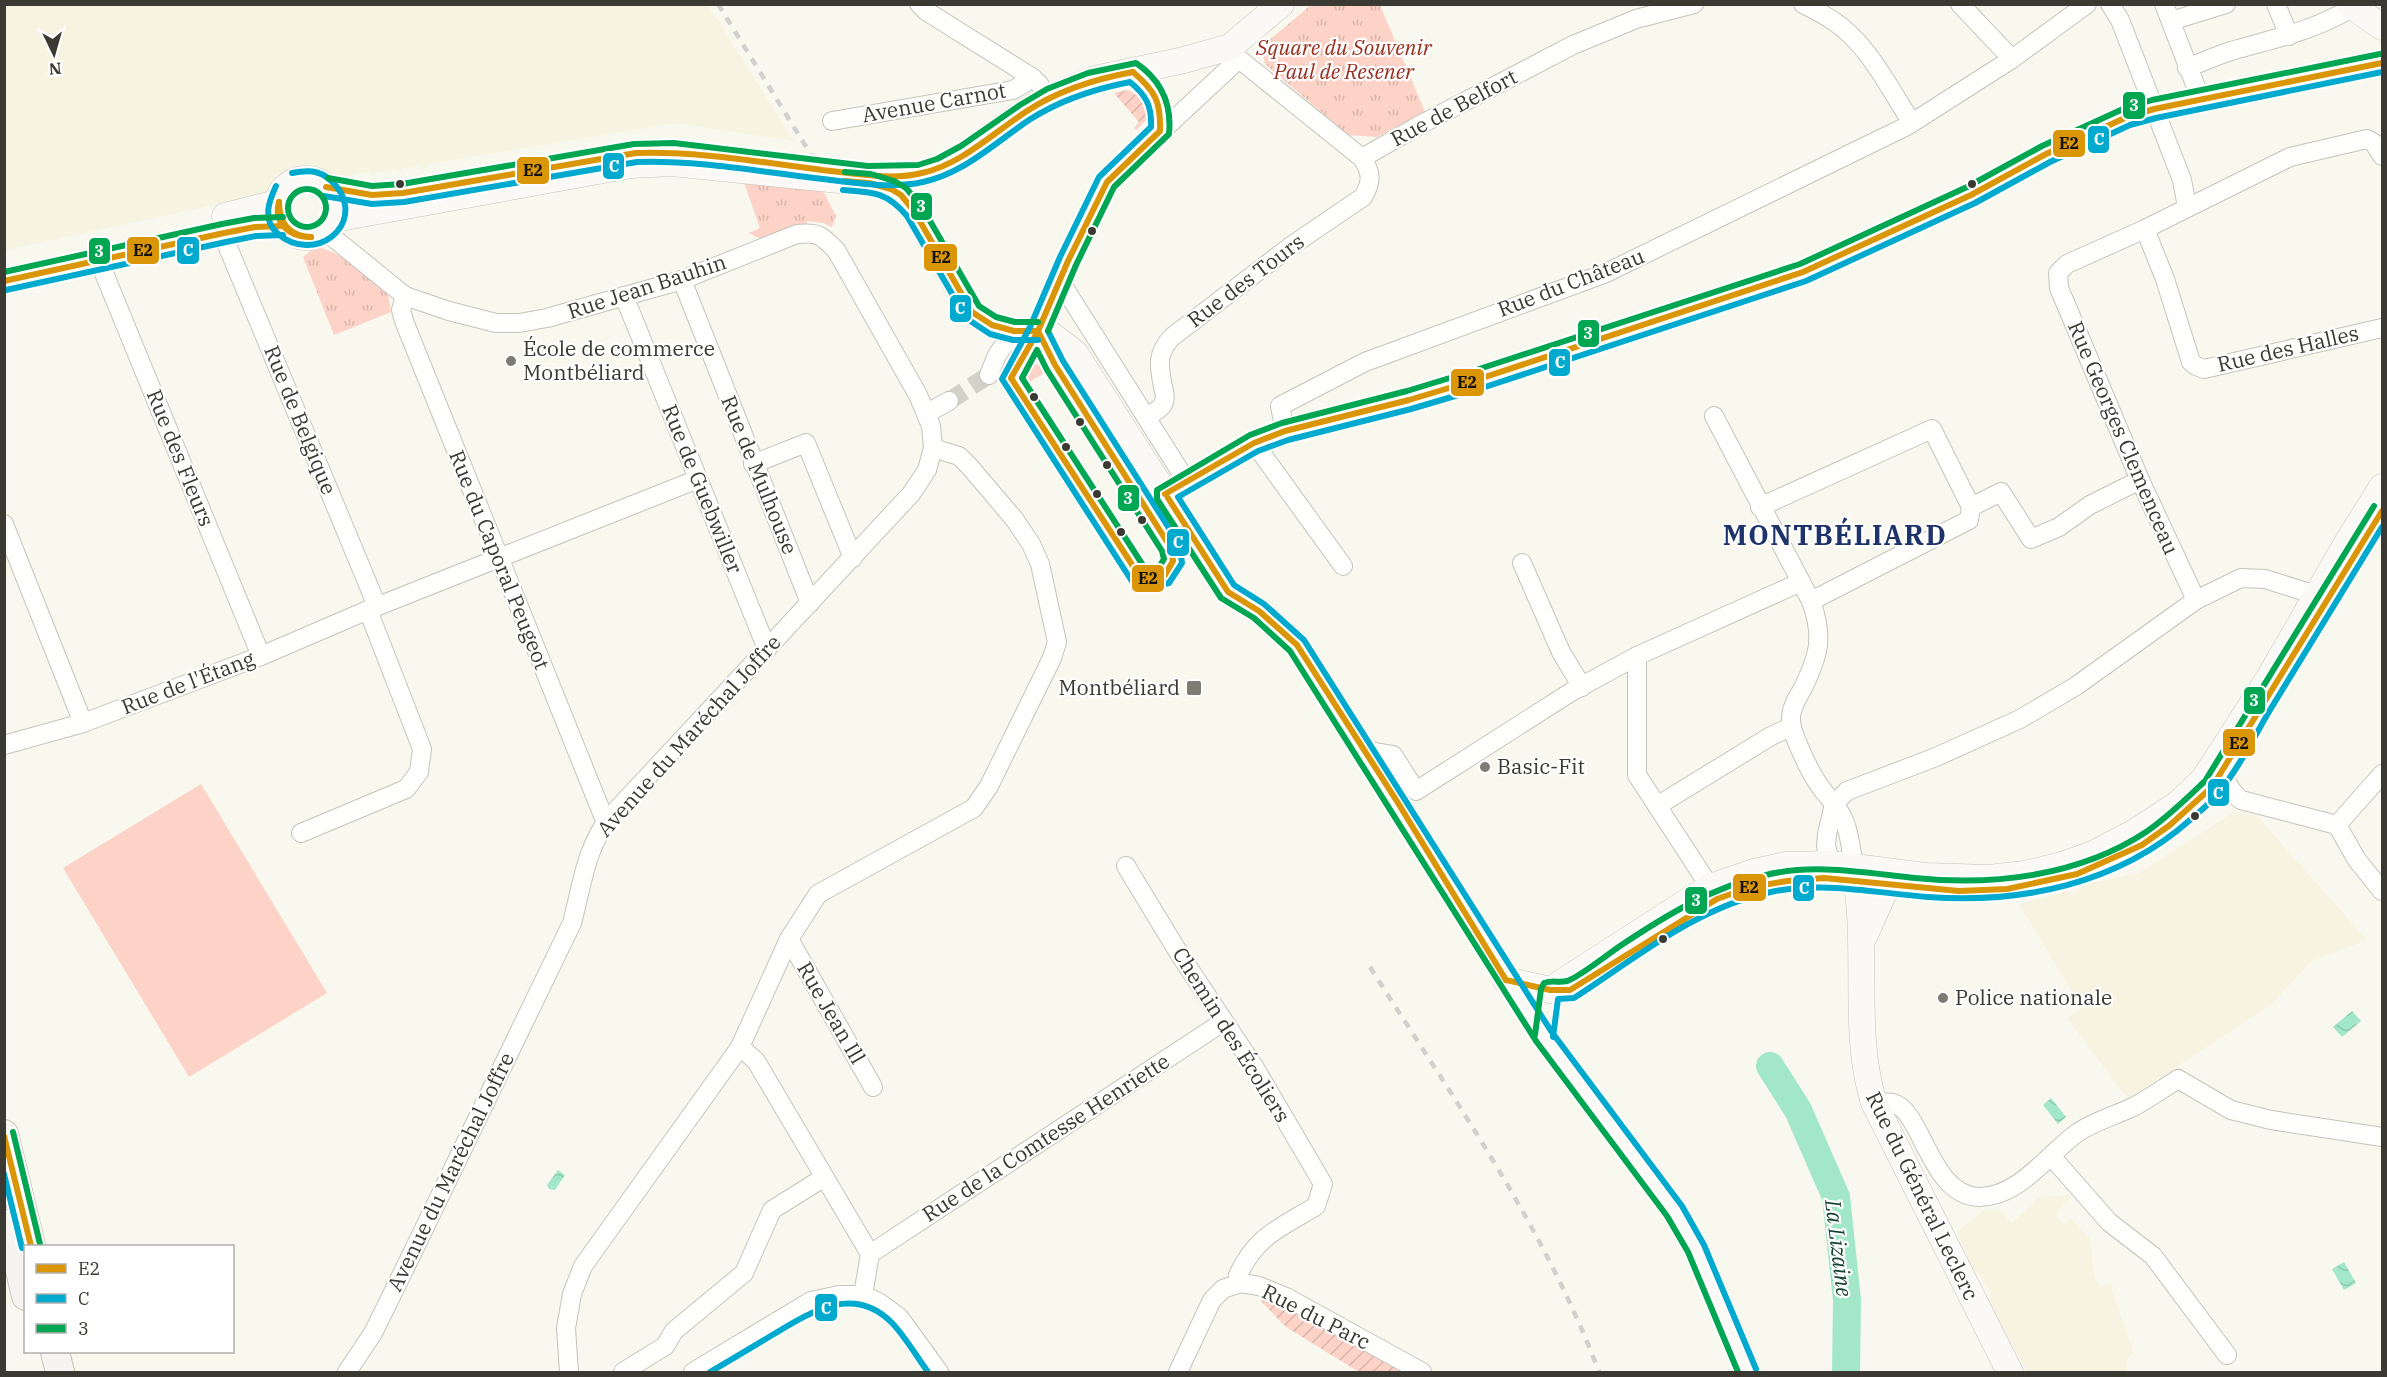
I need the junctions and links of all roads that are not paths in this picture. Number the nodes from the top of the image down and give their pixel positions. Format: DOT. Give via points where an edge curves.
graph roads {
  1 [pos="919,4"];
  2 [pos="1281,4"];
  3 [pos="1694,4"];
  4 [pos="1803,4"];
  5 [pos="1959,4"];
  6 [pos="2087,4"];
  7 [pos="2110,4"];
  8 [pos="2226,4"];
  9 [pos="2276,4"];
  10 [pos="2351,6"];
  11 [pos="2168,13"];
  12 [pos="2382,27"];
  13 [pos="2289,36"];
  14 [pos="1234,53"];
  15 [pos="2012,59"];
  16 [pos="2382,63"];
  17 [pos="2187,68"];
  18 [pos="1132,72"];
  19 [pos="1033,78"];
  20 [pos="1052,96"];
  21 [pos="2201,100"];
  22 [pos="2154,109"];
  23 [pos="832,121"];
  24 [pos="1912,123"];
  25 [pos="1160,131"];
  26 [pos="2382,156"];
  27 [pos="1362,158"];
  28 [pos="926,173"];
  29 [pos="327,187"];
  30 [pos="2187,207"];
  31 [pos="914,211"];
  32 [pos="280,215"];
  33 [pos="330,225"];
  34 [pos="2145,229"];
  35 [pos="224,233"];
  36 [pos="99,261"];
  37 [pos="4,264"];
  38 [pos="1803,272"];
  39 [pos="682,280"];
  40 [pos="4,281"];
  41 [pos="1060,281"];
  42 [pos="1747,291"];
  43 [pos="405,296"];
  44 [pos="624,296"];
  45 [pos="2382,328"];
  46 [pos="1026,331"];
  47 [pos="989,375"];
  48 [pos="949,401"];
  49 [pos="927,413"];
  50 [pos="1714,416"];
  51 [pos="1146,417"];
  52 [pos="1285,431"];
  53 [pos="1254,443"];
  54 [pos="933,448"];
  55 [pos="753,464"];
  56 [pos="698,479"];
  57 [pos="2140,480"];
  58 [pos="2382,487"];
  59 [pos="1176,488"];
  60 [pos="1760,507"];
  61 [pos="1971,507"];
  62 [pos="4,524"];
  63 [pos="498,558"];
  64 [pos="853,558"];
  65 [pos="1522,563"];
  66 [pos="1343,566"];
  67 [pos="1801,582"];
  68 [pos="2316,595"];
  69 [pos="2196,600"];
  70 [pos="1811,601"];
  71 [pos="810,603"];
  72 [pos="373,608"];
  73 [pos="767,649"];
  74 [pos="261,656"];
  75 [pos="1637,656"];
  76 [pos="1581,687"];
  77 [pos="83,723"];
  78 [pos="1791,727"];
  79 [pos="4,745"];
  80 [pos="1364,750"];
  81 [pos="2214,764"];
  82 [pos="2382,774"];
  83 [pos="1834,804"];
  84 [pos="1657,806"];
  85 [pos="606,823"];
  86 [pos="2337,825"];
  87 [pos="301,833"];
  88 [pos="1126,866"];
  89 [pos="1843,866"];
  90 [pos="1898,874"];
  91 [pos="1710,887"];
  92 [pos="2382,891"];
  93 [pos="789,939"];
  94 [pos="1862,940"];
  95 [pos="1506,980"];
  96 [pos="1550,990"];
  97 [pos="1223,1022"];
  98 [pos="1544,1036"];
  99 [pos="740,1047"];
  100 [pos="873,1087"];
  101 [pos="1874,1103"];
  102 [pos="4,1134"];
  103 [pos="2382,1137"];
  104 [pos="2050,1156"];
  105 [pos="823,1178"];
  106 [pos="4,1205"];
  107 [pos="1316,1206"];
  108 [pos="31,1245"];
  109 [pos="870,1254"];
  110 [pos="1240,1283"];
  111 [pos="24,1288"];
  112 [pos="863,1295"];
  113 [pos="38,1353"];
  114 [pos="55,1353"];
  115 [pos="2227,1355"];
  116 [pos="1744,1371"];
  117 [pos="43,1372"];
  118 [pos="60,1372"];
  119 [pos="347,1372"];
  120 [pos="569,1372"];
  121 [pos="623,1372"];
  122 [pos="693,1372"];
  123 [pos="939,1372"];
  124 [pos="1178,1372"];
  125 [pos="1422,1372"];
  126 [pos="2010,1372"];
  1 -- 19 [label="street"];
  2 -- 14 [label="main road"];
  3 -- 27 [label="street, Rue de Belfort" via="1636,19 1573,45"];
  4 -- 24 [label="street" via="1833,20 1852,36"];
  5 -- 15 [label="street"];
  6 -- 15 [label="street"];
  7 -- 22 [label="street" via="2120,20"];
  8 -- 11 [label="street"];
  9 -- 13 [label="street"];
  10 -- 12 [label="main road"];
  10 -- 13 [label="street" via="2336,18"];
  11 -- 17 [label="street"];
  13 -- 17 [label="street" via="2231,51"];
  14 -- 18 [label="main road"];
  14 -- 25 [label="street"];
  14 -- 27 [label="street"];
  15 -- 24 [label="street"];
  16 -- 21 [label="street"];
  17 -- 21 [label="street"];
  18 -- 20 [label="main road" via="1095,79"];
  18 -- 25 [label="street" via="1156,95 1161,110"];
  19 -- 20 [label="street"];
  19 -- 23 [label="street, Avenue Carnot" via="1013,90"];
  20 -- 28 [label="main road" via="958,159"];
  21 -- 22 [label="street"];
  22 -- 30 [label="street" via="2182,180"];
  22 -- 38 [label="street" via="2046,154 1971,195"];
  24 -- 52 [label="street, Rue du Château" via="1606,273 1365,362 1281,406"];
  25 -- 41 [label="street" via="1107,182"];
  26 -- 30 [label="street" via="2367,139 2290,157"];
  27 -- 51 [label="street, Rue des Tours" via="1371,178 1364,197 1291,246 1163,347 1159,357 1164,402"];
  28 -- 29 [label="main road" via="867,175 660,152 403,193 372,195"];
  28 -- 31 [label="main road" via="915,187"];
  29 -- 32 [label="main road" via="313,180 297,180 284,189"];
  29 -- 33 [label="main road" via="335,201"];
  30 -- 34 [label="street"];
  31 -- 33 [label="main road" via="901,195 869,183 672,163 630,165"];
  31 -- 46 [label="main road" via="972,312 992,325"];
  32 -- 33 [label="main road" via="299,237 308,237"];
  32 -- 35 [label="main road" via="255,227"];
  32 -- 37 [label="main road" via="265,208"];
  33 -- 43 [label="street, Rue Jean Bauhin"];
  34 -- 45 [label="street, Rue des Halles" via="2191,362 2196,366 2204,369"];
  34 -- 57 [label="street, Rue Georges Clemenceau" via="2067,264 2058,273 2059,288"];
  35 -- 36 [label="main road"];
  35 -- 72 [label="street, Rue de Belgique"];
  36 -- 40 [label="main road"];
  36 -- 74 [label="street, Rue des Fleurs"];
  39 -- 44 [label="street, Rue Jean Bauhin"];
  39 -- 49 [label="street, Rue Jean Bauhin" via="797,234 822,236 836,250"];
  39 -- 55 [label="street, Rue de Mulhouse"];
  41 -- 46 [label="street"];
  41 -- 51 [label="street"];
  42 -- 52 [label="street" via="1409,400"];
  43 -- 44 [label="street, Rue Jean Bauhin" via="486,321 519,323"];
  43 -- 63 [label="street, Rue du Caporal Peugeot" via="401,310 404,321"];
  44 -- 56 [label="street, Rue de Guebwiller"];
  46 -- 47 [label="street" via="997,355"];
  46 -- 59 [label="main road" via="1050,334 1075,354"];
  48 -- 49 [label="street"];
  49 -- 54 [label="street, Avenue du Maréchal Joffre"];
  50 -- 60 [label="street"];
  51 -- 59 [label="street"];
  52 -- 53 [label="street"];
  53 -- 59 [label="street"];
  53 -- 66 [label="street"];
  54 -- 64 [label="street, Avenue du Maréchal Joffre" via="927,470 912,494"];
  54 -- 93 [label="street" via="958,456 970,467 1025,534 1040,564 1058,642 974,808 818,894"];
  55 -- 64 [label="street" via="806,442"];
  55 -- 71 [label="street, Rue de Mulhouse"];
  56 -- 63 [label="street, Rue de l'Étang"];
  56 -- 73 [label="street, Rue de Guebwiller"];
  57 -- 61 [label="street" via="2031,539 2001,492"];
  57 -- 69 [label="street, Rue Georges Clemenceau"];
  58 -- 68 [label="main road"];
  59 -- 80 [label="main road" via="1228,592 1259,611 1297,645"];
  60 -- 61 [label="street" via="1932,429"];
  60 -- 67 [label="street"];
  61 -- 70 [label="street" via="1969,520"];
  62 -- 77 [label="street"];
  63 -- 72 [label="street, Rue de l'Étang"];
  63 -- 85 [label="street, Rue du Caporal Peugeot"];
  64 -- 71 [label="street, Avenue du Maréchal Joffre"];
  65 -- 76 [label="street" via="1561,652"];
  67 -- 70 [label="street"];
  67 -- 75 [label="street"];
  68 -- 69 [label="street" via="2265,579 2241,578"];
  68 -- 81 [label="main road"];
  69 -- 83 [label="street" via="2076,686 2020,719 1847,791"];
  70 -- 78 [label="street" via="1819,628 1818,652 1793,707"];
  71 -- 73 [label="street, Avenue du Maréchal Joffre"];
  72 -- 74 [label="street, Rue de l'Étang"];
  72 -- 87 [label="street" via="422,749 419,772 406,789"];
  73 -- 85 [label="street, Avenue du Maréchal Joffre"];
  74 -- 77 [label="street, Rue de l'Étang"];
  75 -- 76 [label="street"];
  75 -- 84 [label="street" via="1637,775"];
  76 -- 80 [label="street" via="1416,791 1393,755"];
  77 -- 79 [label="street, Rue de l'Étang"];
  78 -- 83 [label="street, Rue du Général Leclerc" via="1818,784"];
  78 -- 84 [label="street"];
  80 -- 95 [label="main road"];
  81 -- 86 [label="street" via="2241,800"];
  81 -- 90 [label="main road" via="2179,803 2094,854 2025,874 1989,878"];
  82 -- 86 [label="street"];
  83 -- 89 [label="street, Rue du Général Leclerc" via="1846,825"];
  84 -- 91 [label="street"];
  85 -- 119 [label="street, Avenue du Maréchal Joffre" via="588,857 572,924 373,1333"];
  86 -- 92 [label="street" via="2357,860"];
  88 -- 97 [label="street, Chemin des Écoliers"];
  89 -- 90 [label="main road"];
  89 -- 91 [label="main road" via="1786,865"];
  89 -- 94 [label="main road, Rue du Général Leclerc" via="1859,890"];
  90 -- 94 [label="main road, Rue du Général Leclerc" via="1882,894"];
  91 -- 96 [label="main road"];
  93 -- 99 [label="street"];
  93 -- 100 [label="street, Rue Jean Ill"];
  94 -- 101 [label="main road, Rue du Général Leclerc" via="1864,1043 1867,1081"];
  95 -- 96 [label="main road"];
  95 -- 98 [label="main road"];
  96 -- 98 [label="main road"];
  97 -- 107 [label="street, Chemin des Écoliers" via="1255,1068 1323,1184"];
  97 -- 109 [label="street, Rue de la Comtesse Henriette"];
  98 -- 116 [label="main road" via="1674,1210 1696,1248"];
  99 -- 105 [label="street" via="756,1061"];
  99 -- 120 [label="street" via="583,1266 572,1294 566,1328"];
  101 -- 104 [label="street" via="1893,1103 1904,1110 1942,1174 1965,1195 1980,1197 2008,1190"];
  101 -- 126 [label="main road, Rue du Général Leclerc"];
  102 -- 108 [label="main road"];
  103 -- 104 [label="street" via="2231,1110 2178,1079 2136,1105 2078,1132"];
  104 -- 115 [label="street" via="2109,1222 2153,1256"];
  105 -- 109 [label="street"];
  105 -- 121 [label="street" via="771,1210 744,1273 674,1331 665,1346"];
  106 -- 111 [label="main road"];
  107 -- 110 [label="street, Rue du Parc" via="1260,1240 1246,1257 1238,1275"];
  109 -- 112 [label="street"];
  110 -- 124 [label="street, Rue du Parc" via="1223,1289 1212,1299"];
  110 -- 125 [label="street, Rue du Parc" via="1286,1297"];
  112 -- 122 [label="street" via="812,1301"];
  112 -- 123 [label="street" via="899,1317"];
  113 -- 117 [label="main road"];
  114 -- 118 [label="main road"];
}
